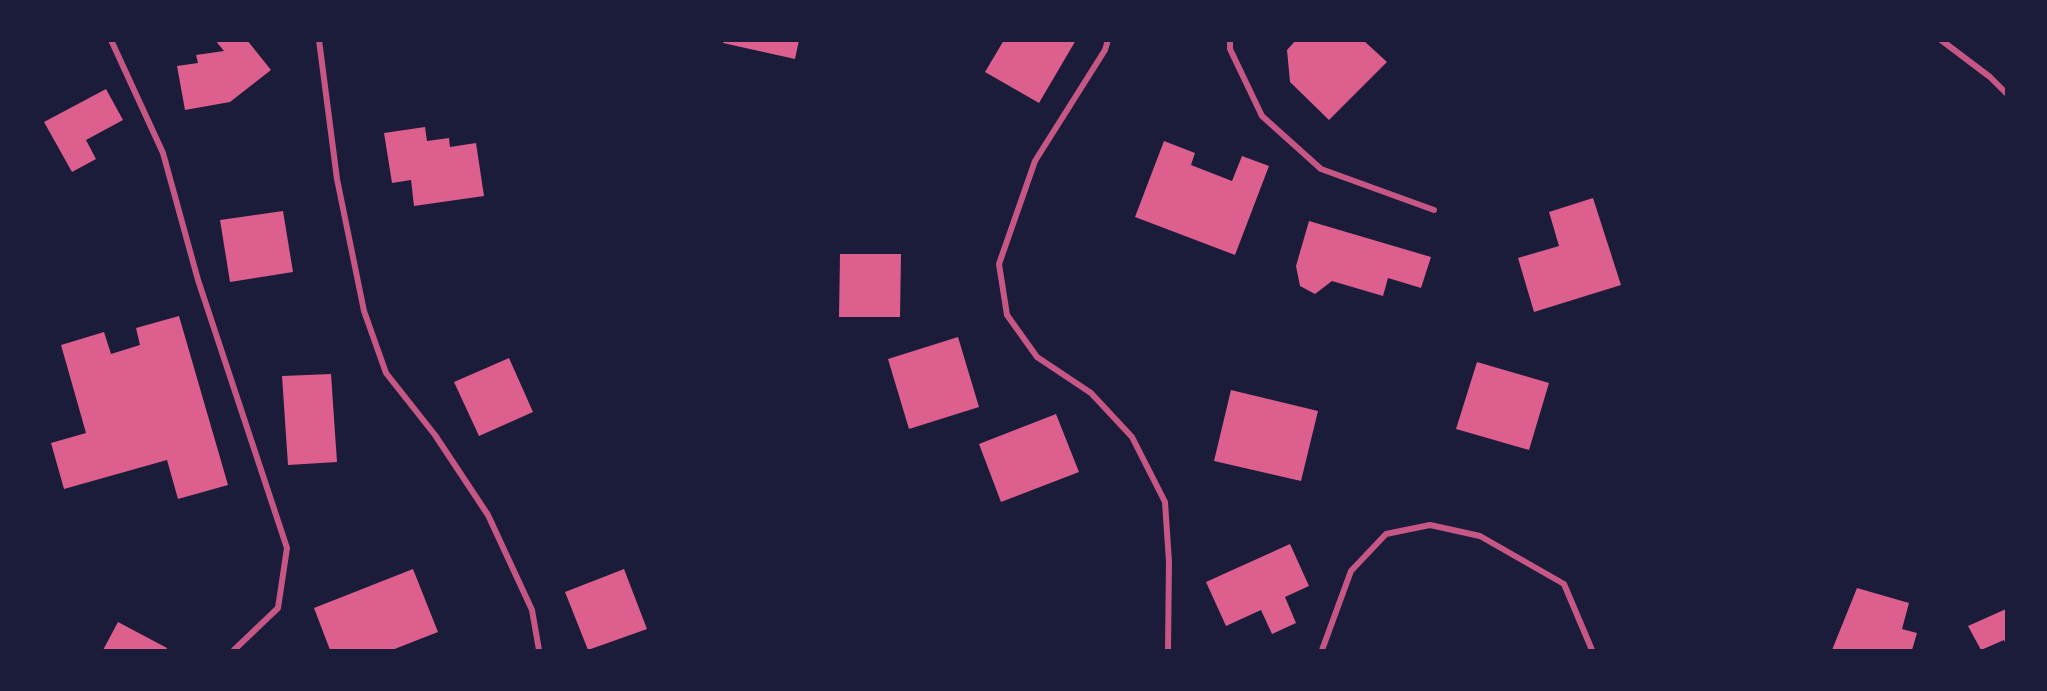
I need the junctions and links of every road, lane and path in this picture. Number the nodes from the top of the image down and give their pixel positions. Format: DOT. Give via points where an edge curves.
graph roads {
  1 [pos="111,40"];
  2 [pos="319,40"];
  3 [pos="1108,40"];
  4 [pos="1230,40"];
  5 [pos="1941,40"];
  6 [pos="2007,93"];
  7 [pos="1434,210"];
  8 [pos="234,651"];
  9 [pos="539,651"];
  10 [pos="1168,651"];
  11 [pos="1322,651"];
  12 [pos="1592,651"];
  1 -- 8 [label="street" via="163,153 198,280 287,549 278,608"];
  2 -- 9 [label="street" via="338,179 364,310 387,373 435,435 488,515 532,610"];
  3 -- 10 [label="street" via="1035,161 999,264 1007,315 1037,357 1091,393 1132,437 1165,502"];
  4 -- 7 [label="street" via="1230,49 1262,116 1321,170"];
  5 -- 6 [label="street"];
  11 -- 12 [label="street" via="1351,571 1386,534 1430,525 1480,536 1564,584"];
}
